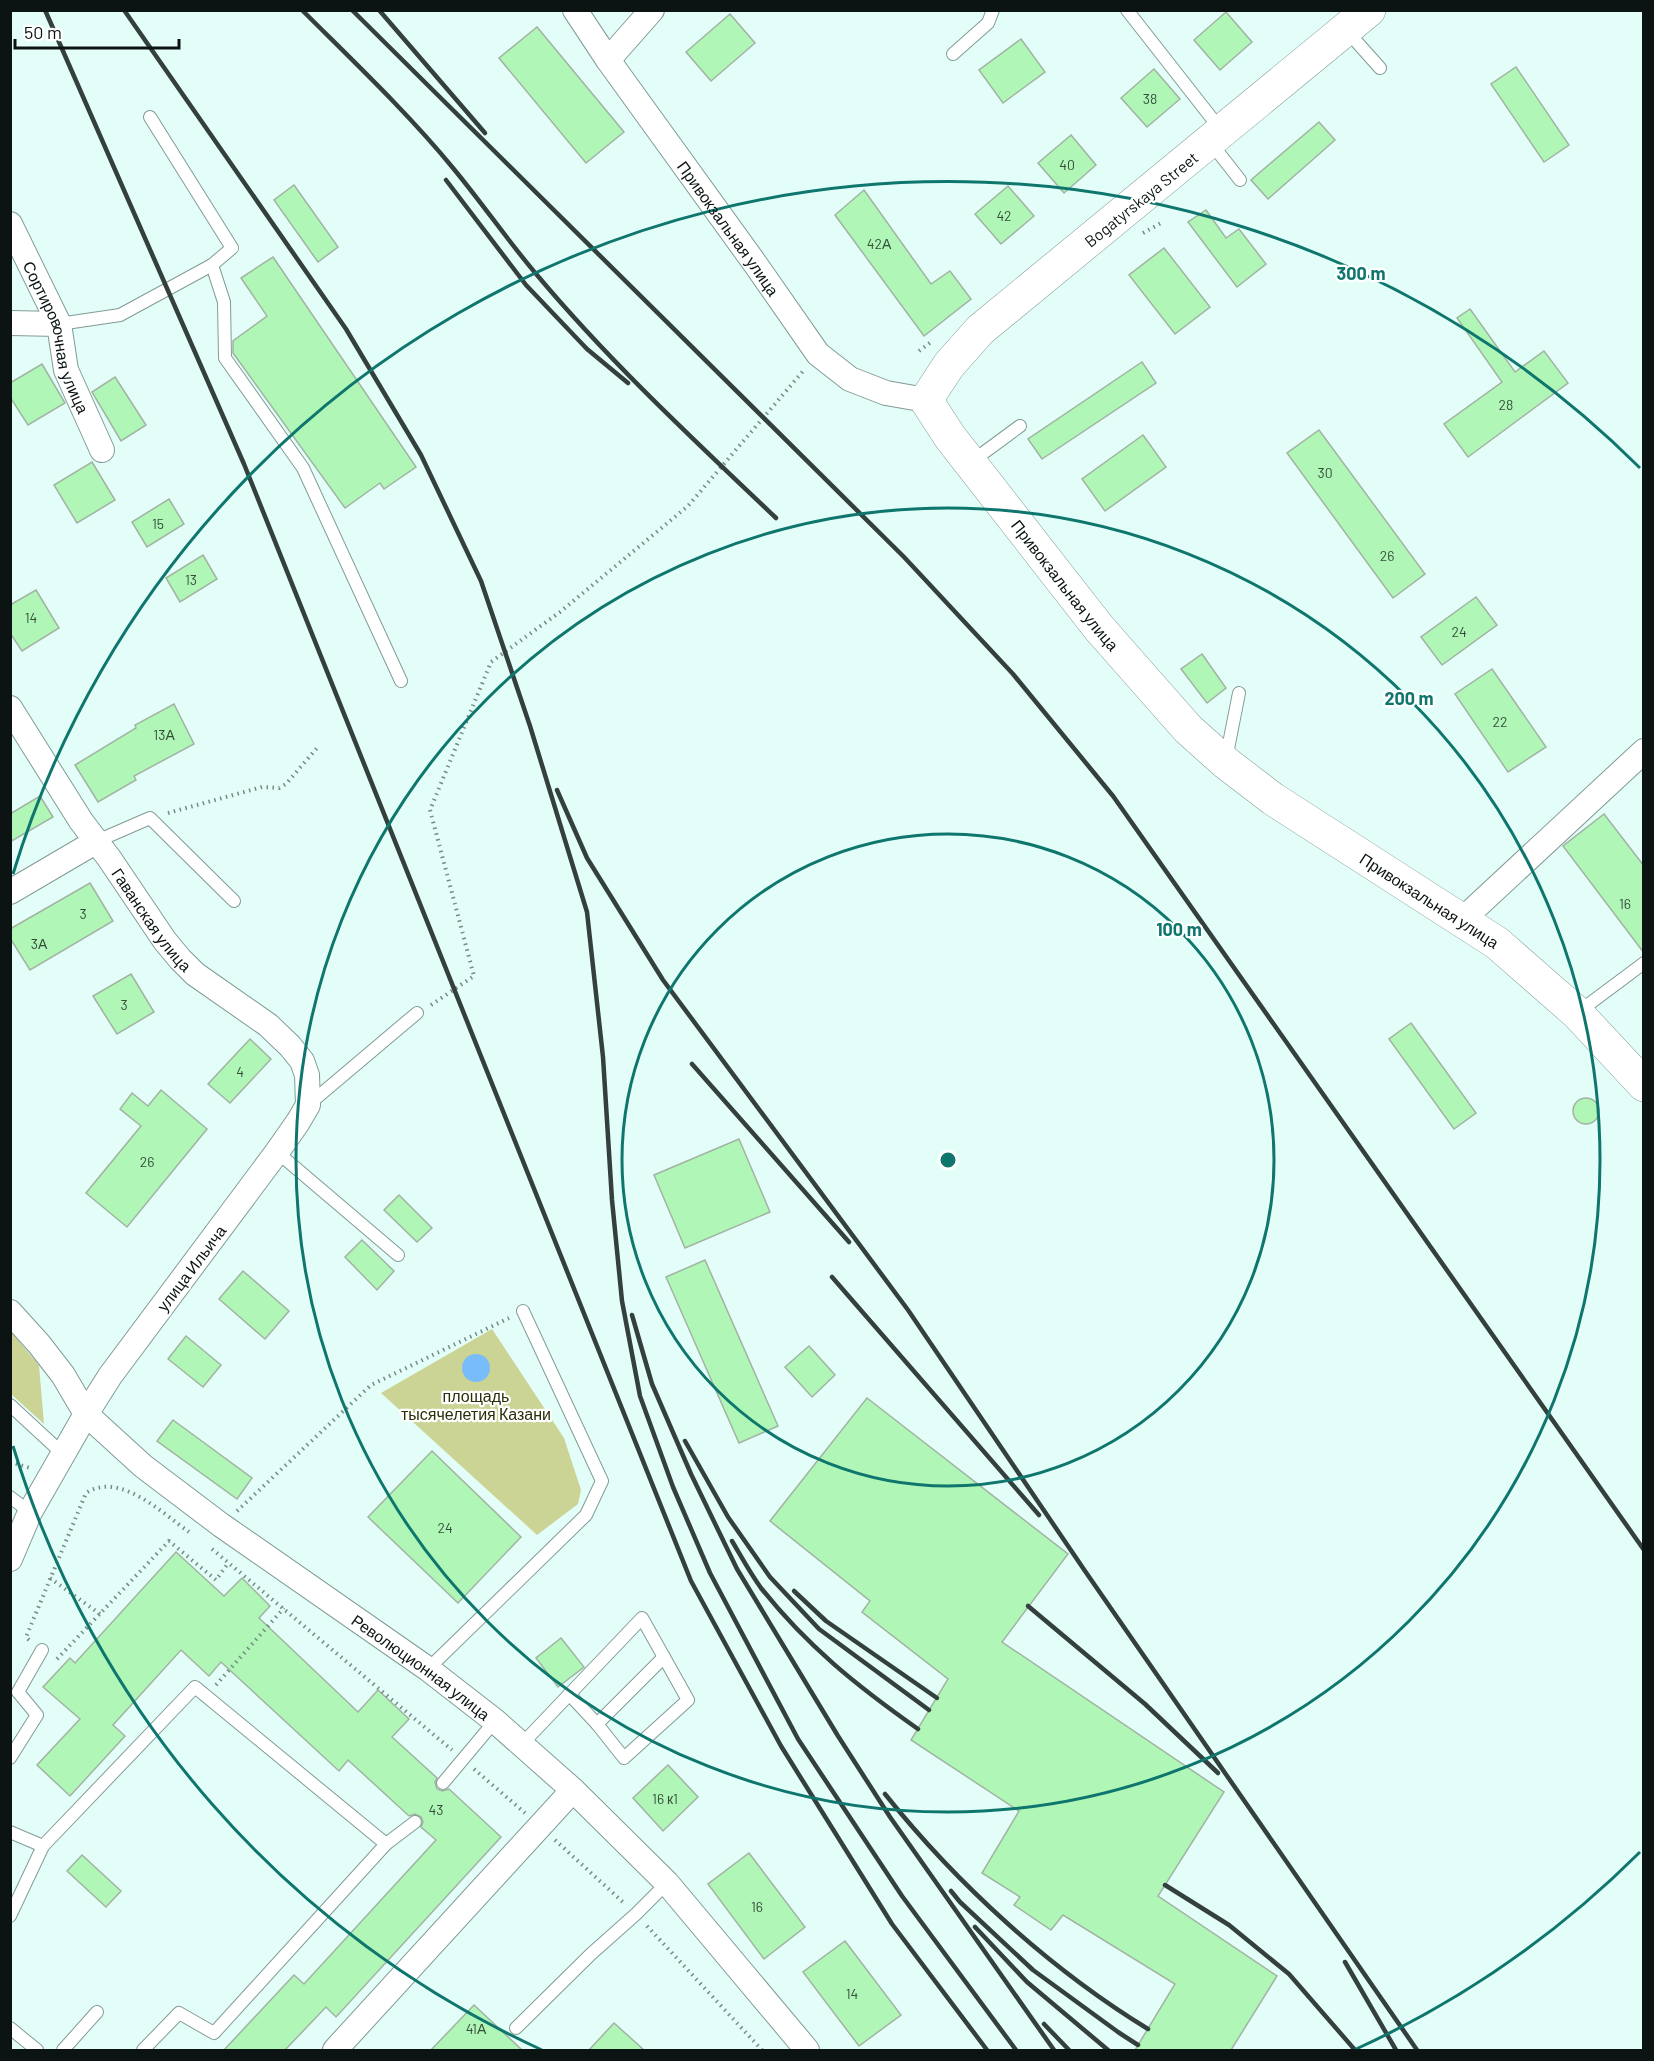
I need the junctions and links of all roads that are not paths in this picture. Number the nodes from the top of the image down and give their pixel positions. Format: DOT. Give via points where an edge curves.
graph roads {
  1 [pos="575,10"];
  2 [pos="652,10"];
  3 [pos="993,10"];
  4 [pos="1127,10"];
  5 [pos="1358,20"];
  6 [pos="953,54"];
  7 [pos="608,60"];
  8 [pos="1380,68"];
  9 [pos="150,117"];
  10 [pos="1217,137"];
  11 [pos="1240,180"];
  12 [pos="10,224"];
  13 [pos="212,265"];
  14 [pos="10,323"];
  15 [pos="59,324"];
  16 [pos="926,400"];
  17 [pos="1020,426"];
  18 [pos="102,450"];
  19 [pos="970,463"];
  20 [pos="401,681"];
  21 [pos="1239,693"];
  22 [pos="10,708"];
  23 [pos="1644,751"];
  24 [pos="1226,763"];
  25 [pos="97,841"];
  26 [pos="10,892"];
  27 [pos="234,901"];
  28 [pos="1461,920"];
  29 [pos="1644,963"];
  30 [pos="417,1013"];
  31 [pos="1577,1014"];
  32 [pos="1644,1085"];
  33 [pos="308,1105"];
  34 [pos="277,1152"];
  35 [pos="398,1255"];
  36 [pos="523,1311"];
  37 [pos="10,1312"];
  38 [pos="10,1405"];
  39 [pos="86,1414"];
  40 [pos="63,1454"];
  41 [pos="10,1497"];
  42 [pos="30,1512"];
  43 [pos="10,1559"];
  44 [pos="42,1650"];
  45 [pos="664,1657"];
  46 [pos="428,1669"];
  47 [pos="569,1694"];
  48 [pos="495,1721"];
  49 [pos="597,1724"];
  50 [pos="522,1744"];
  51 [pos="10,1758"];
  52 [pos="443,1783"];
  53 [pos="573,1790"];
  54 [pos="415,1822"];
  55 [pos="10,1832"];
  56 [pos="386,1844"];
  57 [pos="43,1846"];
  58 [pos="667,1883"];
  59 [pos="10,1916"];
  60 [pos="97,2012"];
  61 [pos="10,2028"];
  62 [pos="516,2028"];
  63 [pos="37,2050"];
  64 [pos="63,2050"];
  65 [pos="143,2050"];
  66 [pos="335,2050"];
  67 [pos="807,2050"];
  1 -- 7 [label="street, Привокзальная улица"];
  2 -- 7 [label="street"];
  3 -- 6 [label="lane" via="988,23"];
  4 -- 10 [label="lane"];
  5 -- 8 [label="lane"];
  5 -- 10 [label="main road, Bogatyrskaya Street"];
  7 -- 16 [label="street, Привокзальная улица" via="818,354 850,379 886,393"];
  9 -- 13 [label="lane" via="232,248"];
  10 -- 11 [label="lane"];
  10 -- 16 [label="main road, Bogatyrskaya Street" via="980,330 949,365"];
  12 -- 15 [label="street, Сортировочная улица"];
  13 -- 15 [label="lane" via="120,315"];
  13 -- 20 [label="lane" via="225,302 225,358 303,468"];
  14 -- 15 [label="street"];
  15 -- 18 [label="street, Сортировочная улица" via="66,370"];
  16 -- 19 [label="main road, Привокзальная улица"];
  17 -- 19 [label="lane"];
  19 -- 24 [label="main road, Привокзальная улица" via="1153,692"];
  21 -- 24 [label="lane"];
  22 -- 25 [label="street, Гаванская улица"];
  23 -- 28 [label="street"];
  24 -- 28 [label="main road, Привокзальная улица" via="1273,799"];
  25 -- 26 [label="street"];
  25 -- 27 [label="lane" via="150,818"];
  25 -- 33 [label="street, Гаванская улица" via="180,959 290,1046 307,1075"];
  28 -- 31 [label="main road, Привокзальная улица" via="1505,950"];
  29 -- 31 [label="lane"];
  30 -- 33 [label="lane, улица Ильича"];
  31 -- 32 [label="main road, Привокзальная улица"];
  33 -- 34 [label="street, улица Ильича"];
  34 -- 35 [label="lane"];
  34 -- 39 [label="street, улица Ильича"];
  36 -- 46 [label="lane" via="602,1481 586,1515"];
  37 -- 39 [label="street, Революционная улица" via="63,1375"];
  38 -- 40 [label="lane"];
  39 -- 40 [label="street, улица Ильича"];
  39 -- 46 [label="street, Революционная улица" via="142,1466 221,1525"];
  40 -- 42 [label="street, улица Ильича"];
  41 -- 42 [label="lane"];
  42 -- 43 [label="street, улица Ильича"];
  44 -- 51 [label="lane" via="18,1692 37,1715"];
  45 -- 47 [label="lane" via="642,1618"];
  45 -- 49 [label="lane"];
  45 -- 49 [label="lane" via="688,1701 624,1758"];
  46 -- 48 [label="street, Революционная улица"];
  47 -- 49 [label="lane"];
  47 -- 50 [label="lane"];
  48 -- 50 [label="street, Революционная улица"];
  48 -- 52 [label="lane"];
  50 -- 53 [label="street, Революционная улица"];
  53 -- 58 [label="street, Революционная улица"];
  53 -- 66 [label="street"];
  54 -- 56 [label="lane"];
  55 -- 57 [label="lane"];
  56 -- 57 [label="lane" via="195,1687"];
  56 -- 65 [label="lane" via="214,2033 179,2013"];
  57 -- 59 [label="lane"];
  58 -- 62 [label="lane"];
  58 -- 67 [label="street, Революционная улица"];
  60 -- 64 [label="lane"];
  61 -- 63 [label="lane"];
}
